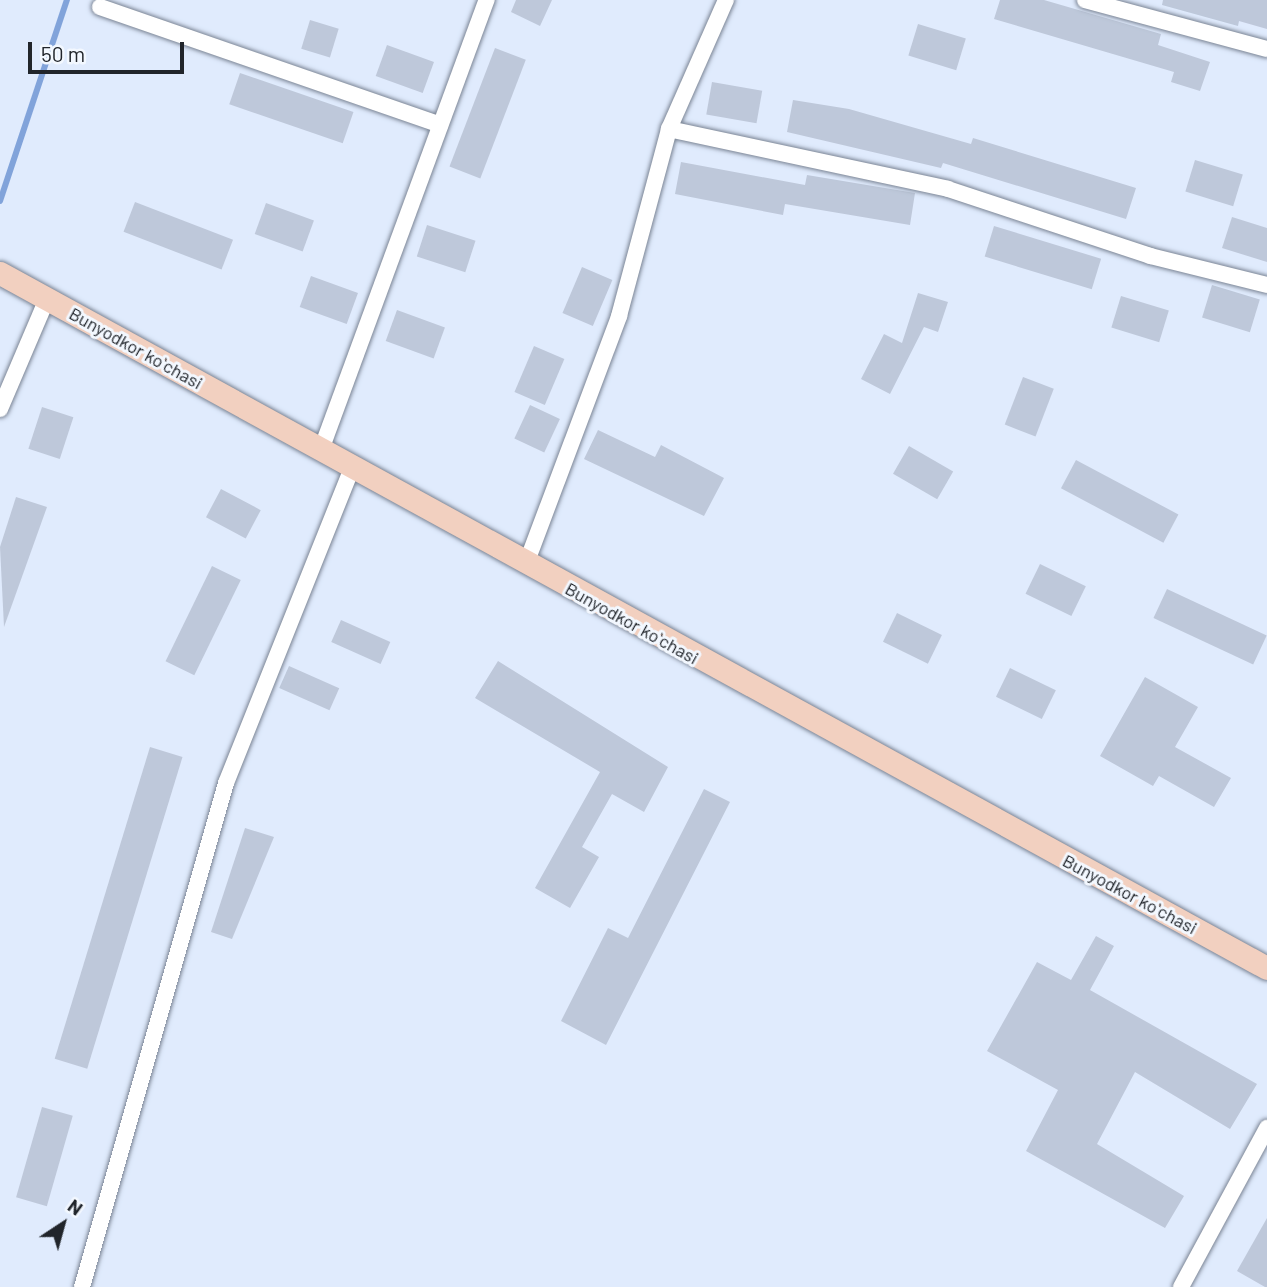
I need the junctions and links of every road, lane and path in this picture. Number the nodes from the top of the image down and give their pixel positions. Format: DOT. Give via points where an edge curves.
graph roads {
  1 [pos="486,0"];
  2 [pos="726,0"];
  3 [pos="1085,0"];
  4 [pos="100,6"];
  5 [pos="1267,49"];
  6 [pos="440,125"];
  7 [pos="669,129"];
  8 [pos="0,273"];
  9 [pos="1267,285"];
  10 [pos="47,299"];
  11 [pos="0,410"];
  12 [pos="321,450"];
  13 [pos="352,468"];
  14 [pos="526,564"];
  15 [pos="1267,968"];
  16 [pos="1267,1128"];
  17 [pos="82,1287"];
  18 [pos="1181,1287"];
  1 -- 6 [label="street"];
  2 -- 7 [label="street"];
  3 -- 5 [label="street"];
  4 -- 6 [label="street"];
  6 -- 12 [label="street"];
  7 -- 9 [label="street" via="948,189 1150,256"];
  7 -- 14 [label="street" via="620,316"];
  8 -- 10 [label="main road, Bunyodkor koʻchasi"];
  10 -- 11 [label="street"];
  10 -- 12 [label="main road, Bunyodkor koʻchasi"];
  12 -- 13 [label="main road, Bunyodkor koʻchasi"];
  13 -- 14 [label="main road, Bunyodkor koʻchasi"];
  13 -- 17 [label="street" via="226,783"];
  14 -- 15 [label="main road, Bunyodkor koʻchasi"];
  16 -- 18 [label="street"];
}
